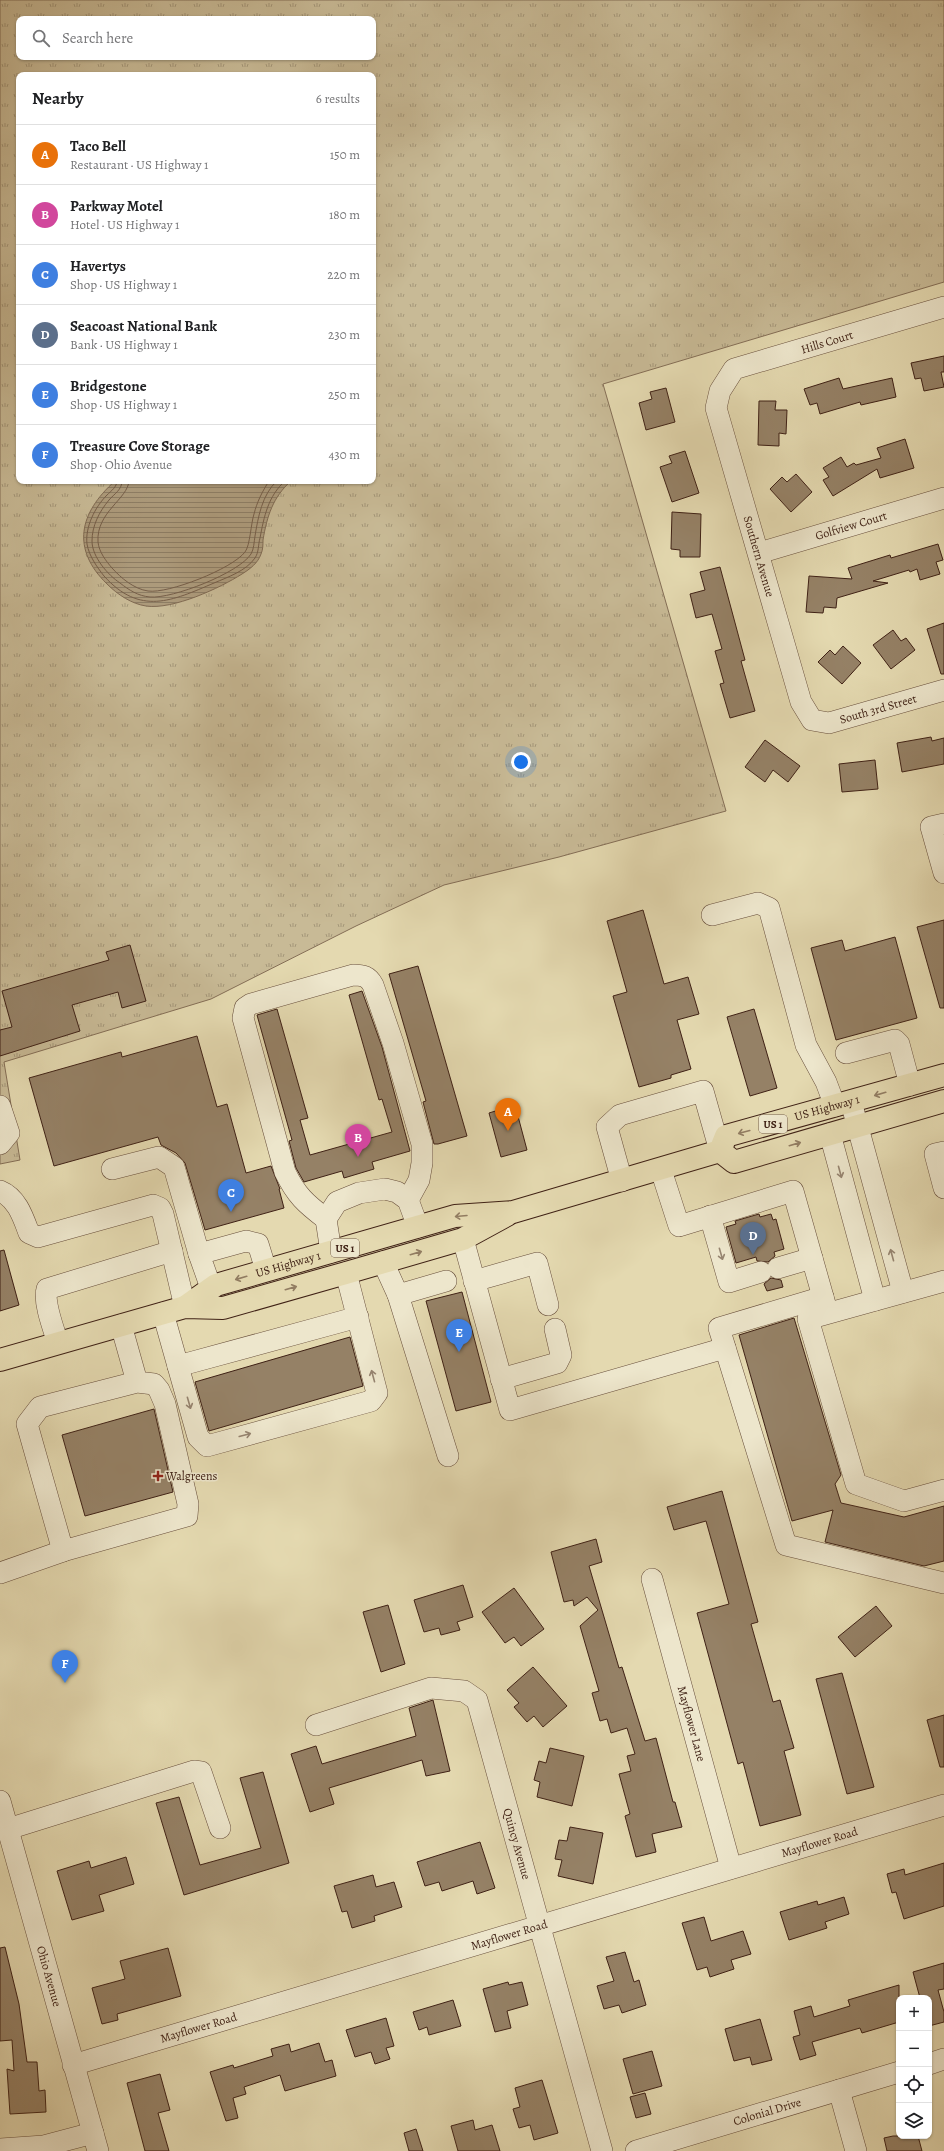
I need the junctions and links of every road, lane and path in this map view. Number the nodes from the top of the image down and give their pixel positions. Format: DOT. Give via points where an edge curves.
graph roads {
  1 [pos="944,307"];
  2 [pos="720,391"];
  3 [pos="944,498"];
  4 [pos="759,553"];
  5 [pos="944,690"];
  6 [pos="812,720"];
  7 [pos="944,824"];
  8 [pos="944,873"];
  9 [pos="712,915"];
  10 [pos="846,1053"];
  11 [pos="944,1075"];
  12 [pos="910,1085"];
  13 [pos="944,1101"];
  14 [pos="843,1104"];
  15 [pos="0,1106"];
  16 [pos="857,1126"];
  17 [pos="830,1134"];
  18 [pos="2,1143"];
  19 [pos="720,1151"];
  20 [pos="944,1152"];
  21 [pos="112,1169"];
  22 [pos="661,1170"];
  23 [pos="622,1181"];
  24 [pos="944,1188"];
  25 [pos="0,1191"];
  26 [pos="408,1200"];
  27 [pos="513,1212"];
  28 [pos="710,1216"];
  29 [pos="326,1219"];
  30 [pos="418,1227"];
  31 [pos="463,1239"];
  32 [pos="172,1251"];
  33 [pos="331,1252"];
  34 [pos="199,1254"];
  35 [pos="812,1258"];
  36 [pos="383,1262"];
  37 [pos="266,1270"];
  38 [pos="346,1273"];
  39 [pos="446,1281"];
  40 [pos="474,1281"];
  41 [pos="944,1281"];
  42 [pos="211,1288"];
  43 [pos="903,1292"];
  44 [pos="398,1295"];
  45 [pos="875,1300"];
  46 [pos="548,1305"];
  47 [pos="826,1305"];
  48 [pos="185,1307"];
  49 [pos="163,1313"];
  50 [pos="358,1317"];
  51 [pos="121,1325"];
  52 [pos="555,1329"];
  53 [pos="58,1344"];
  54 [pos="725,1348"];
  55 [pos="0,1360"];
  56 [pos="178,1366"];
  57 [pos="501,1379"];
  58 [pos="137,1382"];
  59 [pos="448,1456"];
  60 [pos="944,1490"];
  61 [pos="63,1551"];
  62 [pos="0,1573"];
  63 [pos="652,1579"];
  64 [pos="944,1583"];
  65 [pos="316,1725"];
  66 [pos="0,1801"];
  67 [pos="944,1805"];
  68 [pos="220,1828"];
  69 [pos="8,1829"];
  70 [pos="9,1865"];
  71 [pos="732,1868"];
  72 [pos="540,1926"];
  73 [pos="944,2059"];
  74 [pos="932,2063"];
  75 [pos="74,2065"];
  76 [pos="896,2073"];
  77 [pos="839,2090"];
  78 [pos="95,2142"];
  79 [pos="0,2148"];
  80 [pos="602,2151"];
  81 [pos="636,2151"];
  82 [pos="856,2151"];
  1 -- 2 [label="street, Hills Court" via="734,369"];
  2 -- 4 [label="street, Southern Avenue" via="716,408"];
  3 -- 4 [label="street, Golfview Court"];
  4 -- 6 [label="street, Southern Avenue" via="801,702"];
  5 -- 6 [label="street, South 3rd Street" via="829,723"];
  7 -- 8 [label="street" via="931,828"];
  9 -- 14 [label="street" via="758,903 768,908 806,1045 826,1082"];
  10 -- 12 [label="street" via="895,1040 899,1044"];
  11 -- 12 [label="main road, US Highway 1 / US 1"];
  12 -- 14 [label="main road, US Highway 1 / US 1, one-way"];
  13 -- 16 [label="main road, US Highway 1 / US 1"];
  14 -- 16 [label="street"];
  14 -- 19 [label="main road, US Highway 1 / US 1, one-way" via="726,1136"];
  15 -- 18 [label="street" via="9,1133"];
  16 -- 17 [label="main road, US Highway 1 / US 1"];
  43 -- 16 [label="street, one-way"];
  19 -- 17 [label="main road, US Highway 1 / US 1, one-way" via="734,1162"];
  17 -- 45 [label="street, one-way"];
  19 -- 22 [label="main road, US Highway 1 / US 1"];
  19 -- 23 [label="street" via="703,1091 620,1115 607,1127"];
  20 -- 24 [label="street" via="935,1154"];
  21 -- 34 [label="street" via="159,1157 174,1167"];
  22 -- 23 [label="main road, US Highway 1 / US 1"];
  22 -- 28 [label="street" via="679,1226"];
  23 -- 27 [label="main road, US Highway 1 / US 1"];
  25 -- 32 [label="street" via="6,1193 17,1205 29,1233 38,1237 153,1205 160,1208 163,1214"];
  26 -- 29 [label="street" via="397,1192 385,1189 359,1193 337,1202"];
  26 -- 29 [label="street" via="419,1180 422,1144 393,1043 373,985 369,978 353,975 251,1004 246,1008 242,1018 284,1172 293,1190"];
  26 -- 30 [label="street"];
  27 -- 30 [label="main road, US Highway 1 / US 1, one-way" via="454,1216"];
  27 -- 31 [label="main road, US Highway 1 / US 1"];
  28 -- 35 [label="street, one-way" via="729,1282"];
  28 -- 35 [label="street" via="793,1191"];
  29 -- 33 [label="street"];
  30 -- 33 [label="main road, US Highway 1 / US 1"];
  36 -- 31 [label="main road, US Highway 1 / US 1, one-way"];
  31 -- 40 [label="street"];
  32 -- 48 [label="street"];
  32 -- 53 [label="street" via="48,1289 46,1294 49,1311"];
  33 -- 37 [label="main road, US Highway 1 / US 1"];
  34 -- 37 [label="street" via="246,1241 258,1244"];
  34 -- 42 [label="street"];
  35 -- 47 [label="street"];
  36 -- 38 [label="main road, US Highway 1 / US 1"];
  36 -- 44 [label="street"];
  37 -- 42 [label="main road, US Highway 1 / US 1, one-way"];
  48 -- 38 [label="main road, US Highway 1 / US 1, one-way" via="223,1308"];
  38 -- 50 [label="street"];
  39 -- 44 [label="street"];
  40 -- 46 [label="street" via="536,1263"];
  40 -- 57 [label="street"];
  41 -- 43 [label="street"];
  42 -- 48 [label="main road, US Highway 1 / US 1"];
  43 -- 45 [label="street"];
  44 -- 59 [label="street"];
  45 -- 47 [label="street"];
  47 -- 54 [label="street" via="719,1328"];
  47 -- 60 [label="street" via="808,1319 856,1484 904,1501"];
  48 -- 49 [label="main road, US Highway 1 / US 1"];
  49 -- 51 [label="main road, US Highway 1 / US 1"];
  49 -- 56 [label="street"];
  50 -- 56 [label="street"];
  56 -- 50 [label="street, one-way" via="198,1437 208,1446 370,1401 378,1393"];
  51 -- 53 [label="main road, US Highway 1 / US 1"];
  51 -- 58 [label="street"];
  52 -- 57 [label="street" via="561,1355 557,1363"];
  53 -- 55 [label="main road, US Highway 1 / US 1"];
  54 -- 57 [label="street" via="510,1410"];
  54 -- 64 [label="street" via="786,1545"];
  58 -- 61 [label="street" via="40,1407 27,1424"];
  58 -- 61 [label="street" via="154,1384 165,1404 188,1504 187,1516"];
  61 -- 62 [label="street"];
  63 -- 71 [label="street, Mayflower Lane"];
  65 -- 72 [label="street, Quincy Avenue" via="431,1688 464,1691 478,1700"];
  66 -- 69 [label="street, Ohio Avenue"];
  67 -- 71 [label="street, Mayflower Road"];
  68 -- 69 [label="street" via="201,1772 194,1771"];
  69 -- 70 [label="street, Ohio Avenue"];
  70 -- 75 [label="street, Ohio Avenue"];
  71 -- 72 [label="street, Mayflower Road"];
  72 -- 75 [label="street, Mayflower Road"];
  72 -- 80 [label="street, Quincy Avenue"];
  73 -- 74 [label="street"];
  75 -- 78 [label="street, Ohio Avenue"];
  76 -- 77 [label="street, Colonial Drive"];
  77 -- 81 [label="street, Colonial Drive"];
  77 -- 82 [label="street"];
  78 -- 79 [label="street"];
}
